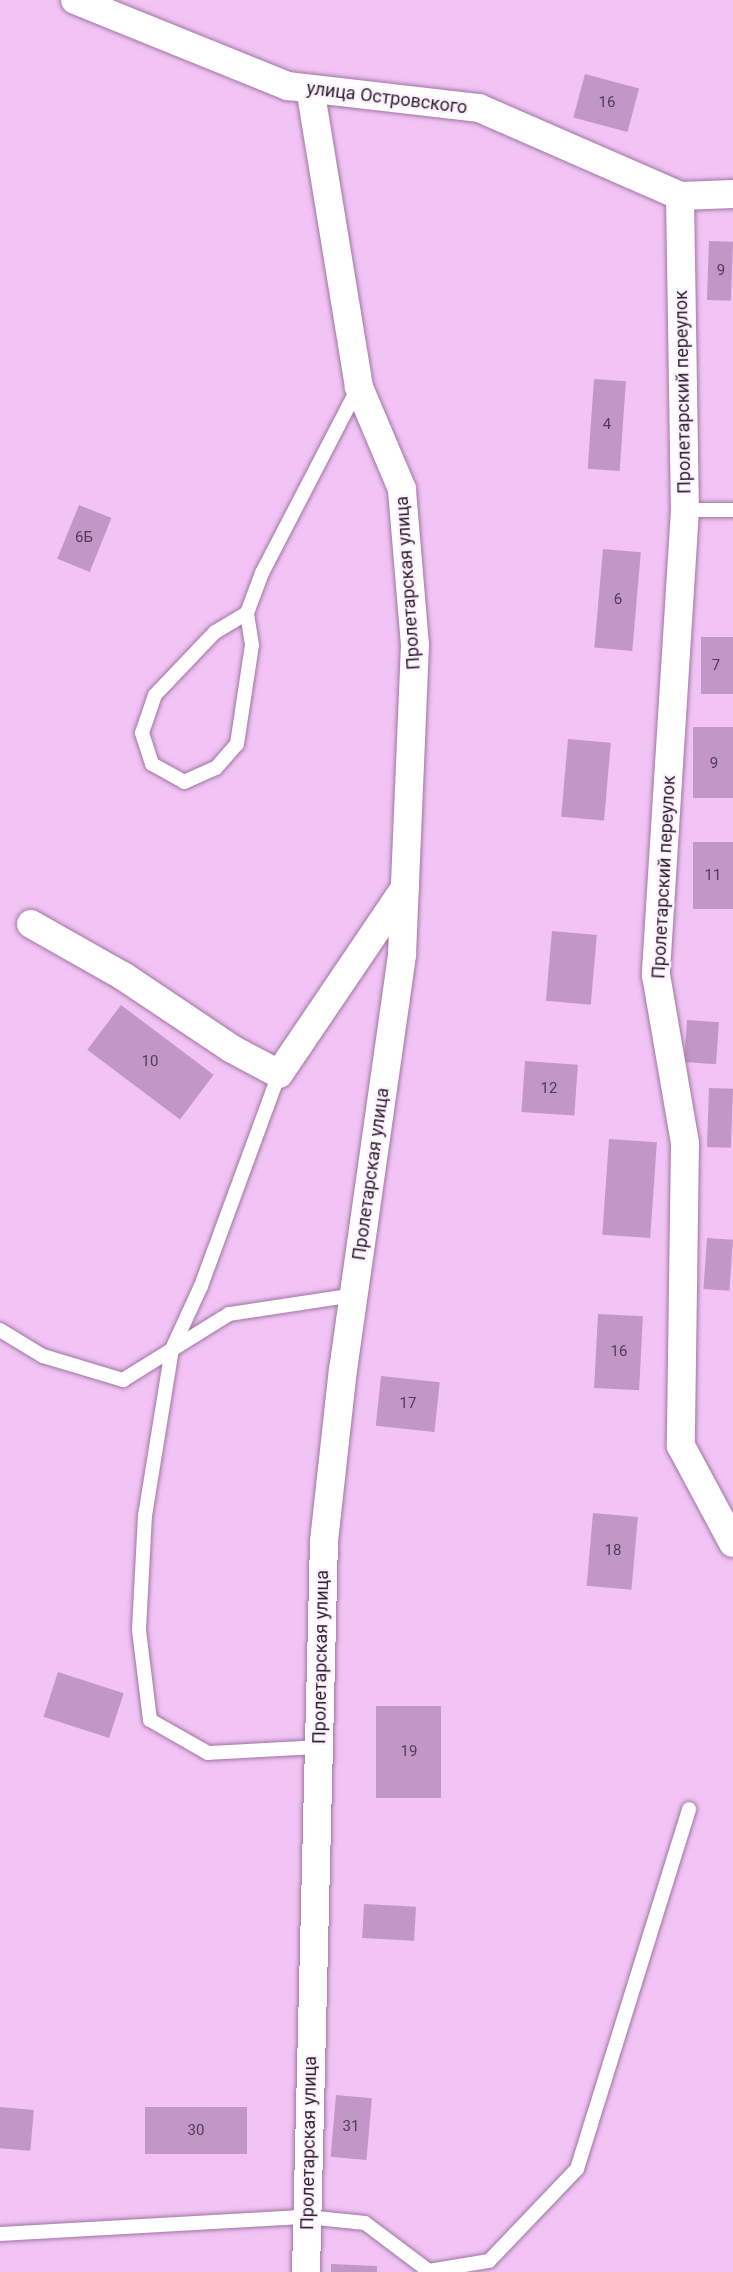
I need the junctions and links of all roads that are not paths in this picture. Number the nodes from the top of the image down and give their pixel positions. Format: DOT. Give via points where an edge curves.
graph roads {
  1 [pos="75,0"];
  2 [pos="309,89"];
  3 [pos="733,194"];
  4 [pos="680,196"];
  5 [pos="359,387"];
  6 [pos="685,510"];
  7 [pos="733,510"];
  8 [pos="247,613"];
  9 [pos="405,888"];
  10 [pos="31,924"];
  11 [pos="279,1074"];
  12 [pos="354,1295"];
  13 [pos="0,1330"];
  14 [pos="172,1349"];
  15 [pos="733,1543"];
  16 [pos="319,1747"];
  17 [pos="689,1809"];
  18 [pos="308,2217"];
  19 [pos="0,2234"];
  20 [pos="306,2272"];
  1 -- 2 [label="street, улица Островского" via="288,86"];
  2 -- 4 [label="street, улица Островского" via="478,108"];
  2 -- 5 [label="street, Пролетарская улица"];
  3 -- 4 [label="street, улица Островского"];
  4 -- 6 [label="street, Пролетарский переулок"];
  5 -- 8 [label="lane" via="262,573"];
  5 -- 9 [label="street, Пролетарская улица" via="402,489 415,645"];
  6 -- 7 [label="lane"];
  6 -- 15 [label="street, Пролетарский переулок" via="656,975 685,1143 681,1446"];
  8 -- 8 [label="lane" via="252,645 237,744 216,768 184,782 152,764 142,733 155,695 215,632"];
  9 -- 11 [label="street"];
  9 -- 12 [label="street, Пролетарская улица" via="402,955"];
  10 -- 11 [label="street" via="123,976 232,1049"];
  11 -- 14 [label="lane" via="201,1286"];
  12 -- 14 [label="lane" via="229,1314"];
  12 -- 16 [label="street, Пролетарская улица" via="324,1541"];
  13 -- 14 [label="lane" via="43,1356 123,1380"];
  14 -- 16 [label="lane" via="145,1515 139,1630 150,1720 208,1753"];
  16 -- 18 [label="street, Пролетарская улица"];
  17 -- 18 [label="lane" via="577,2169 489,2260 449,2268 429,2271 365,2223"];
  18 -- 19 [label="lane"];
  18 -- 20 [label="street, Пролетарская улица"];
}
